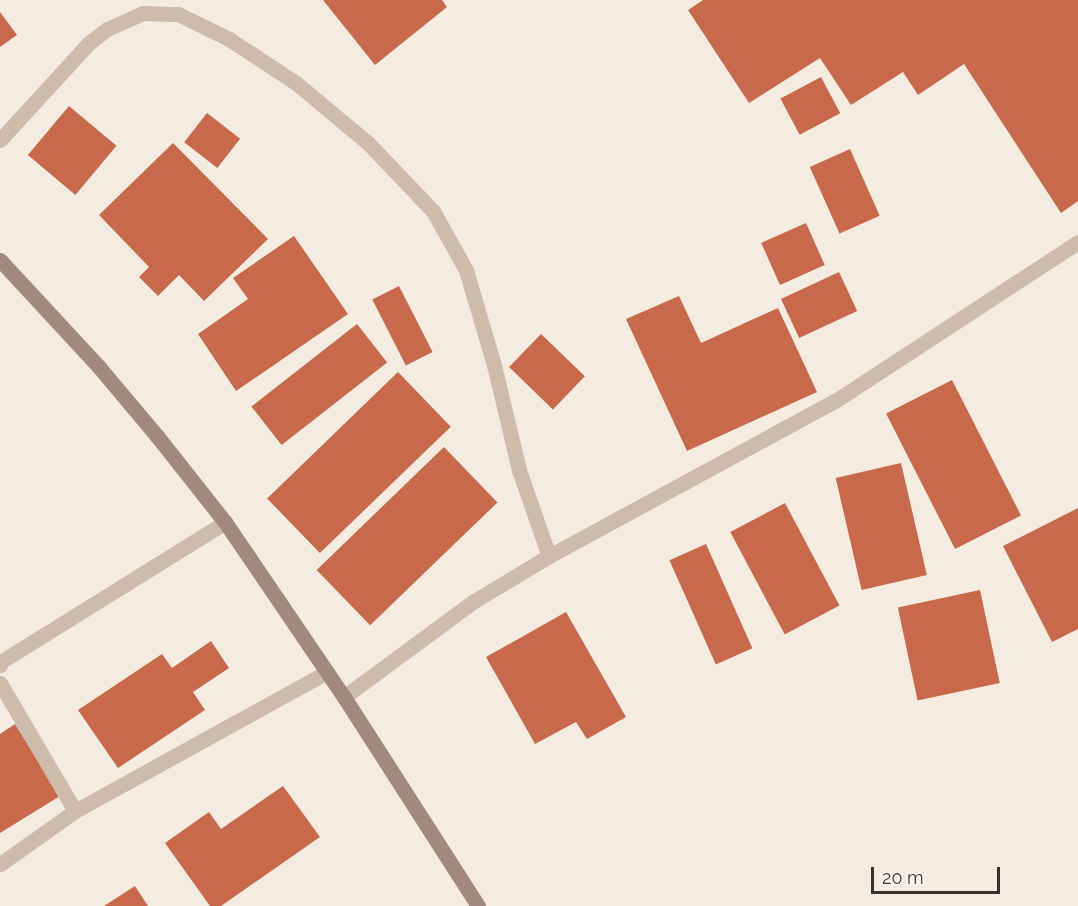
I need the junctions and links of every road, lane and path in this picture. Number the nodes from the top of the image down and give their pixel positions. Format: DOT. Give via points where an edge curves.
graph roads {
  1 [pos="0,140"];
  2 [pos="1078,242"];
  3 [pos="0,260"];
  4 [pos="225,522"];
  5 [pos="549,556"];
  6 [pos="0,665"];
  7 [pos="327,672"];
  8 [pos="2,691"];
  9 [pos="344,697"];
  10 [pos="75,811"];
  11 [pos="0,864"];
  12 [pos="478,906"];
  1 -- 5 [label="street" via="89,44 107,29 143,14 178,14 229,39 296,83 368,143 433,211 465,270 494,365 519,470"];
  2 -- 5 [label="street" via="835,401"];
  3 -- 4 [label="street" via="106,375"];
  4 -- 6 [label="street"];
  4 -- 7 [label="street"];
  5 -- 9 [label="street" via="474,601"];
  7 -- 9 [label="street"];
  7 -- 10 [label="street"];
  8 -- 10 [label="street"];
  9 -- 12 [label="street"];
  10 -- 11 [label="street"];
}
